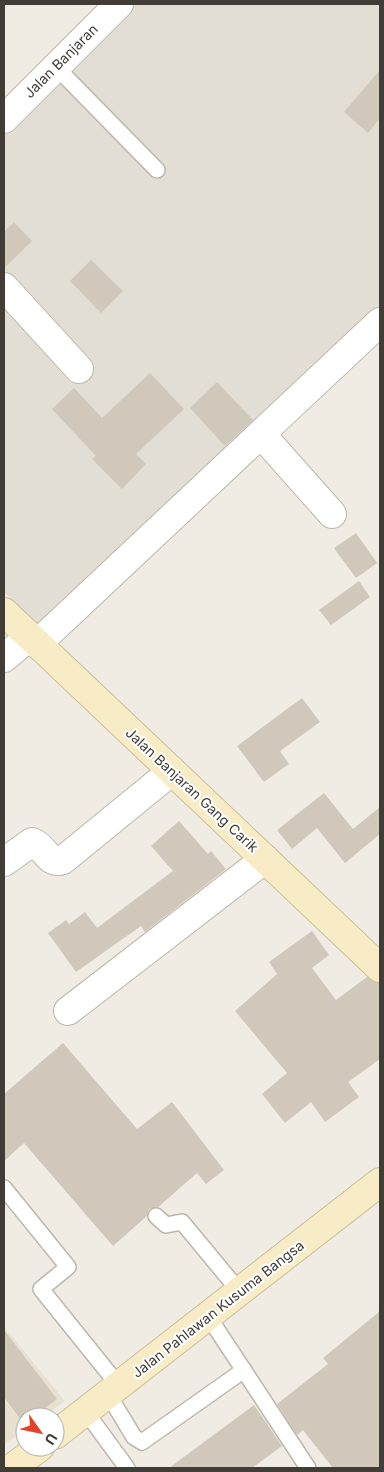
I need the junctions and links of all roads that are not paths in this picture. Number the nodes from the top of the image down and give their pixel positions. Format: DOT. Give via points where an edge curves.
graph roads {
  1 [pos="119,4"];
  2 [pos="56,67"];
  3 [pos="4,119"];
  4 [pos="157,170"];
  5 [pos="4,287"];
  6 [pos="380,322"];
  7 [pos="79,369"];
  8 [pos="260,434"];
  9 [pos="332,514"];
  10 [pos="4,612"];
  11 [pos="33,640"];
  12 [pos="4,658"];
  13 [pos="172,771"];
  14 [pos="265,859"];
  15 [pos="4,862"];
  16 [pos="380,968"];
  17 [pos="68,1011"];
  18 [pos="4,1188"];
  19 [pos="377,1190"];
  20 [pos="156,1216"];
  21 [pos="240,1292"];
  22 [pos="208,1316"];
  23 [pos="244,1370"];
  24 [pos="113,1390"];
  25 [pos="86,1412"];
  26 [pos="65,1428"];
  27 [pos="27,1457"];
  28 [pos="12,1468"];
  29 [pos="128,1468"];
  30 [pos="308,1468"];
  1 -- 2 [label="street, Jalan Banjaran"];
  2 -- 3 [label="street, Jalan Banjaran"];
  2 -- 4 [label="lane"];
  5 -- 7 [label="street"];
  6 -- 8 [label="street"];
  8 -- 9 [label="street"];
  8 -- 11 [label="street"];
  10 -- 11 [label="street, Jalan Banjaran Gang Carik"];
  11 -- 12 [label="street"];
  11 -- 13 [label="street, Jalan Banjaran Gang Carik"];
  13 -- 14 [label="street, Jalan Banjaran Gang Carik"];
  13 -- 15 [label="street" via="63,860 51,860 38,844 29,842"];
  14 -- 16 [label="street, Jalan Banjaran Gang Carik"];
  14 -- 17 [label="street"];
  18 -- 24 [label="lane" via="68,1267 41,1289"];
  19 -- 21 [label="street, Jalan Pahlawan Kusuma Bangsa"];
  20 -- 21 [label="lane" via="166,1225 182,1222"];
  21 -- 22 [label="street, Jalan Pahlawan Kusuma Bangsa"];
  22 -- 23 [label="lane"];
  22 -- 24 [label="street, Jalan Pahlawan Kusuma Bangsa"];
  23 -- 24 [label="lane" via="142,1442 134,1437"];
  23 -- 30 [label="lane"];
  24 -- 25 [label="street, Jalan Pahlawan Kusuma Bangsa"];
  25 -- 26 [label="street, Jalan Pahlawan Kusuma Bangsa"];
  25 -- 29 [label="lane"];
  27 -- 28 [label="street"];
}
